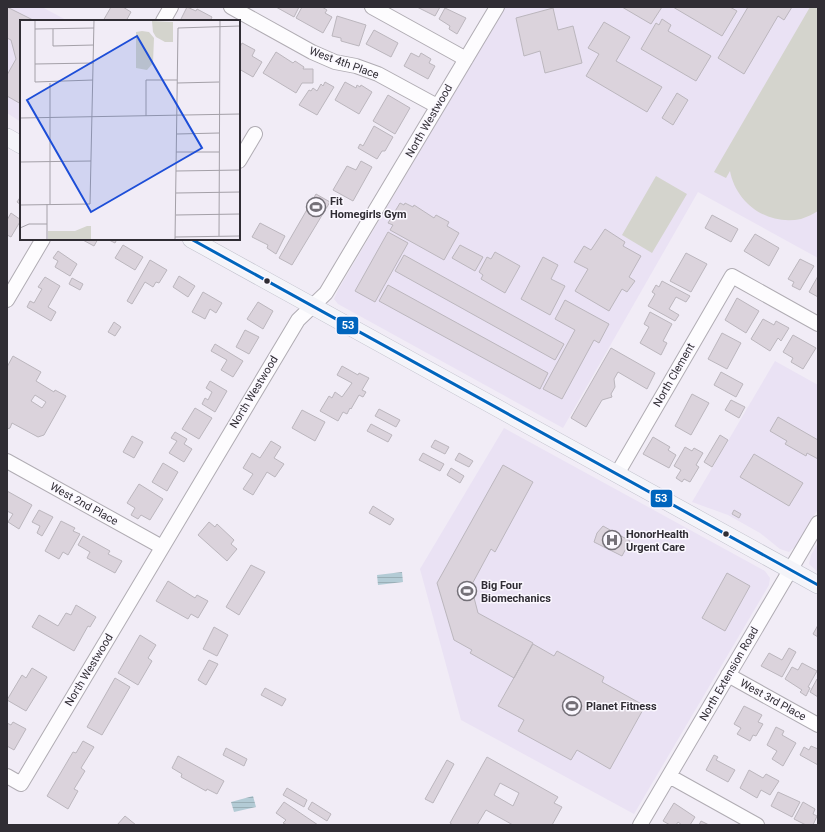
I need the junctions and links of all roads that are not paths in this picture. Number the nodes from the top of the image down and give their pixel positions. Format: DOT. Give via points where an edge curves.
graph roads {
  1 [pos="171,7"];
  2 [pos="231,7"];
  3 [pos="372,7"];
  4 [pos="493,8"];
  5 [pos="164,20"];
  6 [pos="466,59"];
  7 [pos="437,106"];
  8 [pos="255,134"];
  9 [pos="7,137"];
  10 [pos="20,144"];
  11 [pos="240,159"];
  12 [pos="42,240"];
  13 [pos="193,240"];
  14 [pos="7,300"];
  15 [pos="313,306"];
  16 [pos="818,324"];
  17 [pos="7,461"];
  18 [pos="617,474"];
  19 [pos="818,523"];
  20 [pos="162,547"];
  21 [pos="790,570"];
  22 [pos="818,585"];
  23 [pos="728,675"];
  24 [pos="818,725"];
  25 [pos="7,776"];
  26 [pos="669,776"];
  27 [pos="640,825"];
  28 [pos="757,825"];
  1 -- 5 [label="street"];
  2 -- 7 [label="street, West 4th Place" via="312,52 335,62 378,74"];
  3 -- 6 [label="street"];
  4 -- 6 [label="street, North Westwood"];
  6 -- 7 [label="street, North Westwood"];
  7 -- 15 [label="street, North Westwood" via="326,293"];
  8 -- 11 [label="street"];
  9 -- 10 [label="main road"];
  12 -- 14 [label="street"];
  13 -- 15 [label="main road"];
  15 -- 18 [label="main road"];
  15 -- 20 [label="street, North Westwood" via="298,320"];
  16 -- 18 [label="street, North Clement" via="732,276"];
  17 -- 20 [label="street, West 2nd Place"];
  18 -- 21 [label="main road"];
  19 -- 21 [label="street, North Extension Road"];
  20 -- 25 [label="street, North Westwood" via="21,784"];
  21 -- 22 [label="main road"];
  21 -- 23 [label="street, North Extension Road"];
  23 -- 24 [label="street, West 3rd Place"];
  23 -- 26 [label="street, North Extension Road"];
  26 -- 27 [label="street, North Extension Road"];
  26 -- 28 [label="street"];
}
